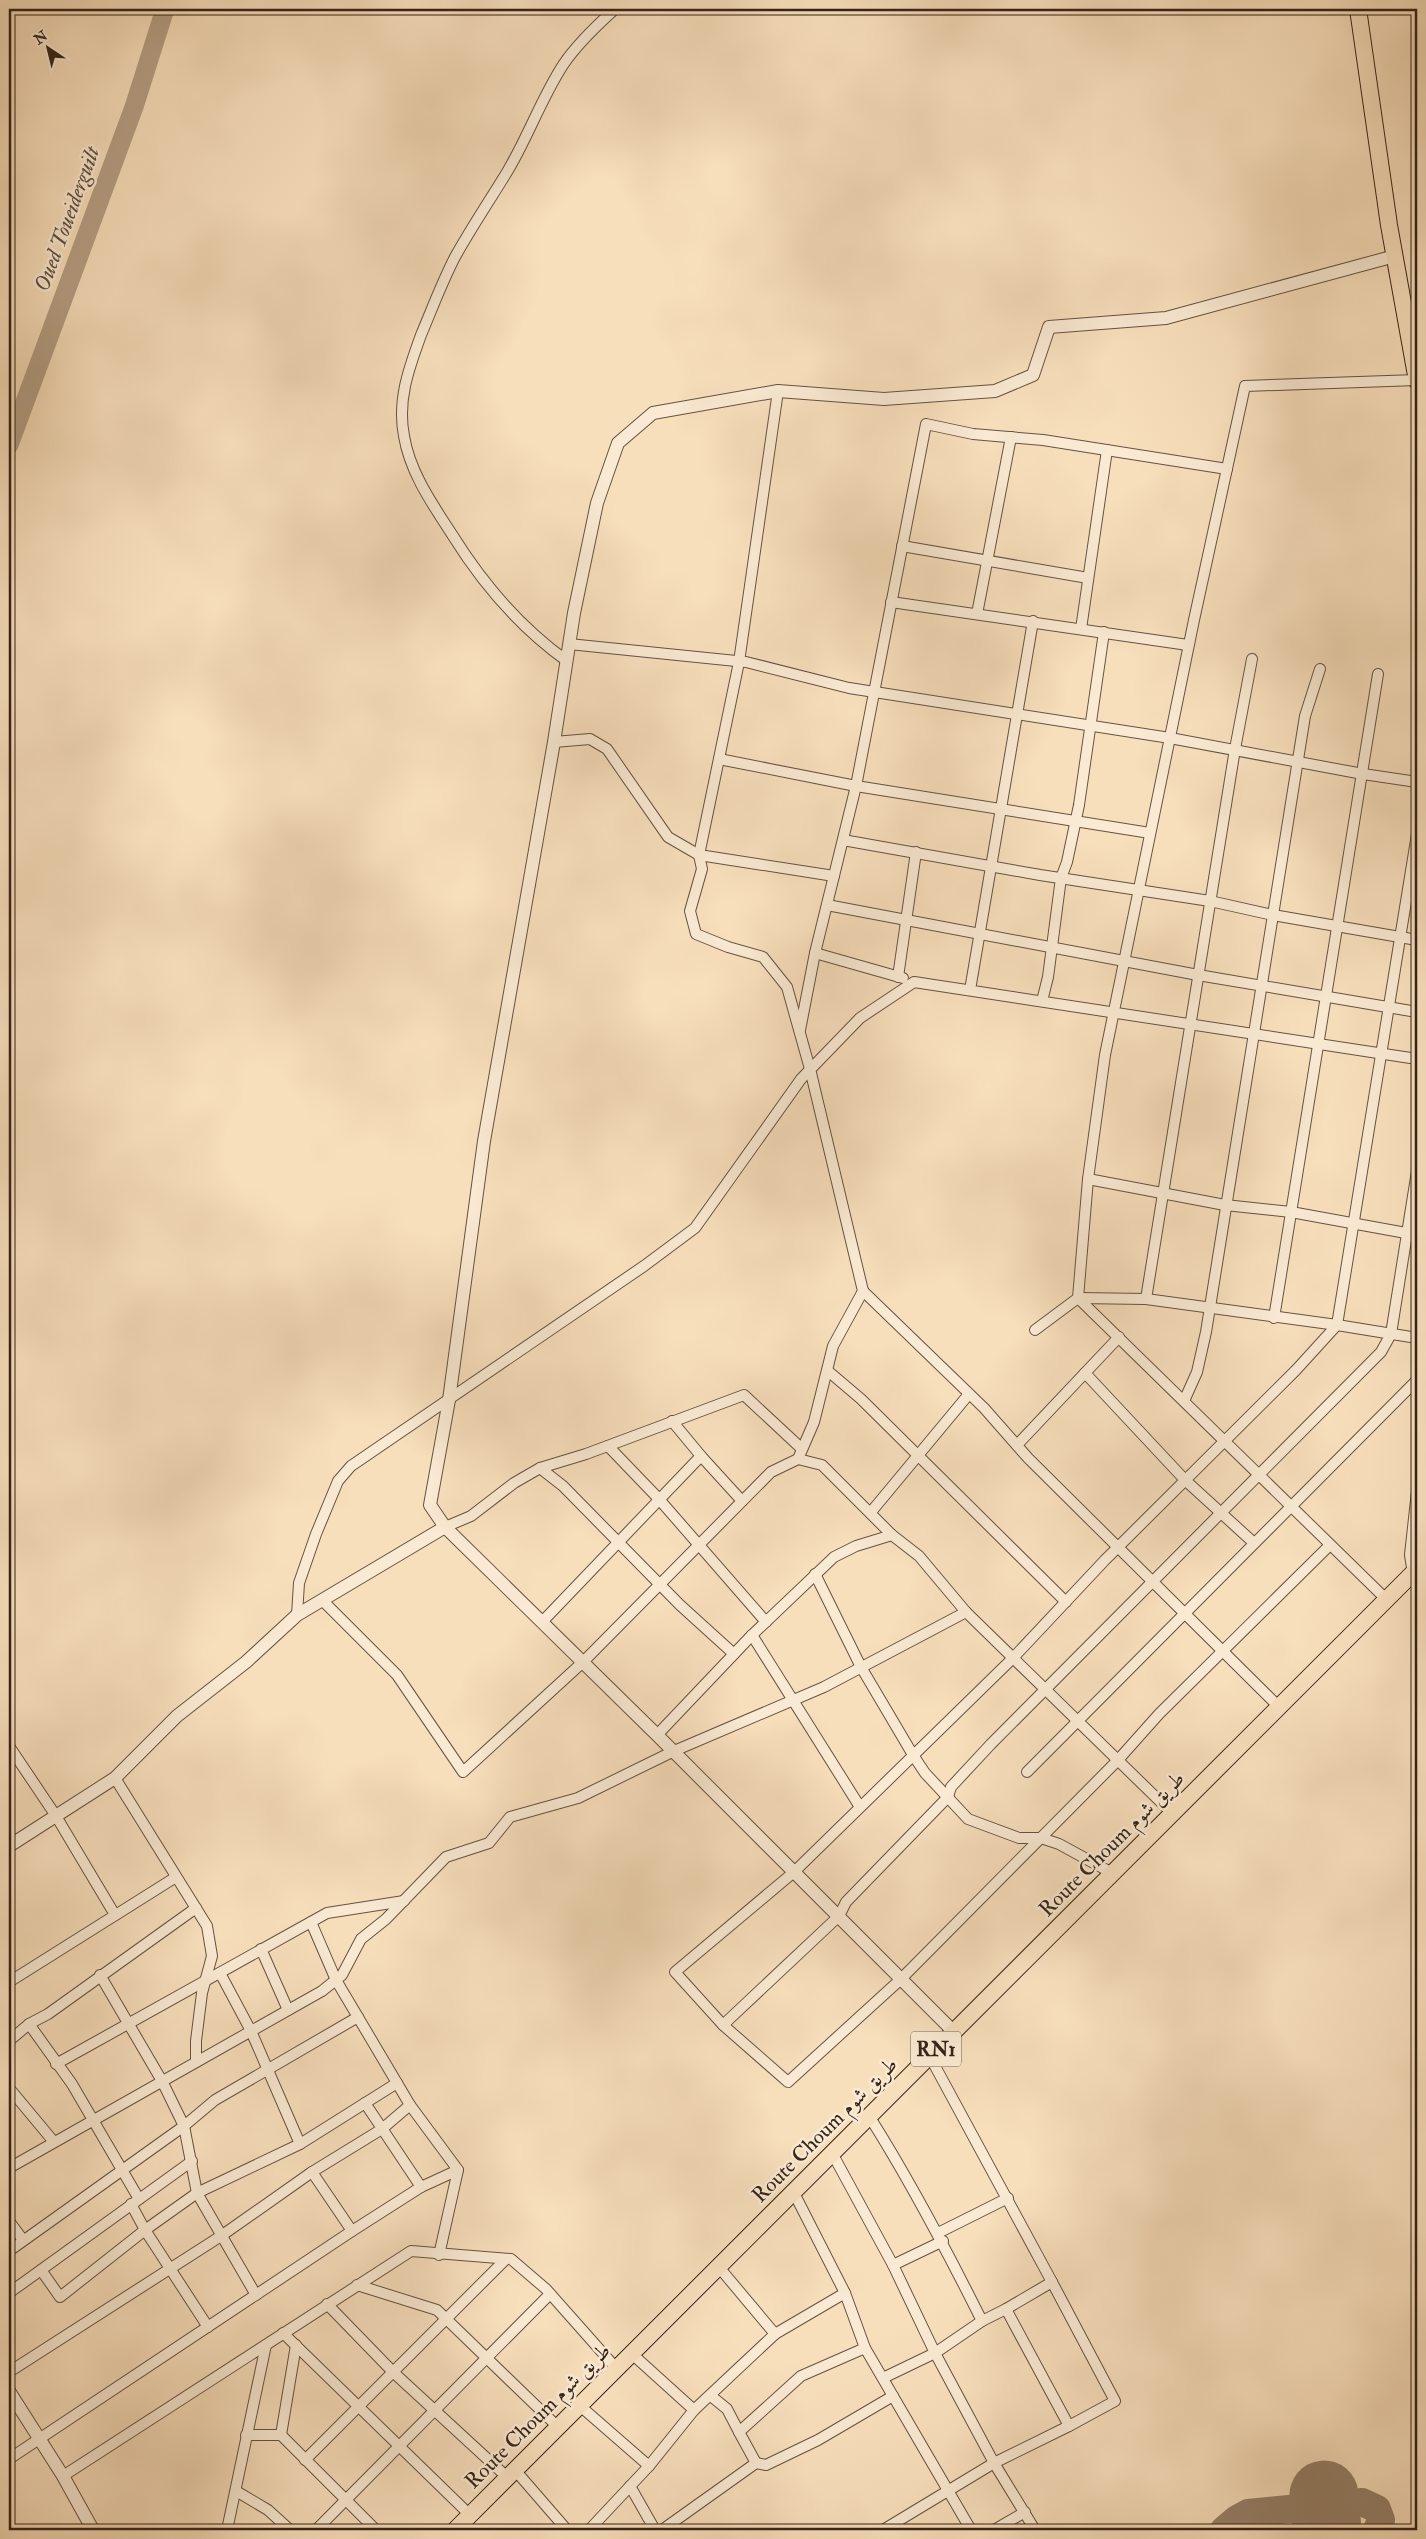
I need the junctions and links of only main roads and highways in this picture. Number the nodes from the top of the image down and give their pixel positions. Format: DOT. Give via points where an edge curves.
graph roads {
  1 [pos="1358,9"];
  2 [pos="1417,381"];
  3 [pos="1415,1571"];
  4 [pos="455,2530"];
  1 -- 2 [label="highway" via="1368,90"];
  3 -- 4 [label="highway, Route Choum طريق شوم / RN1"];
}
